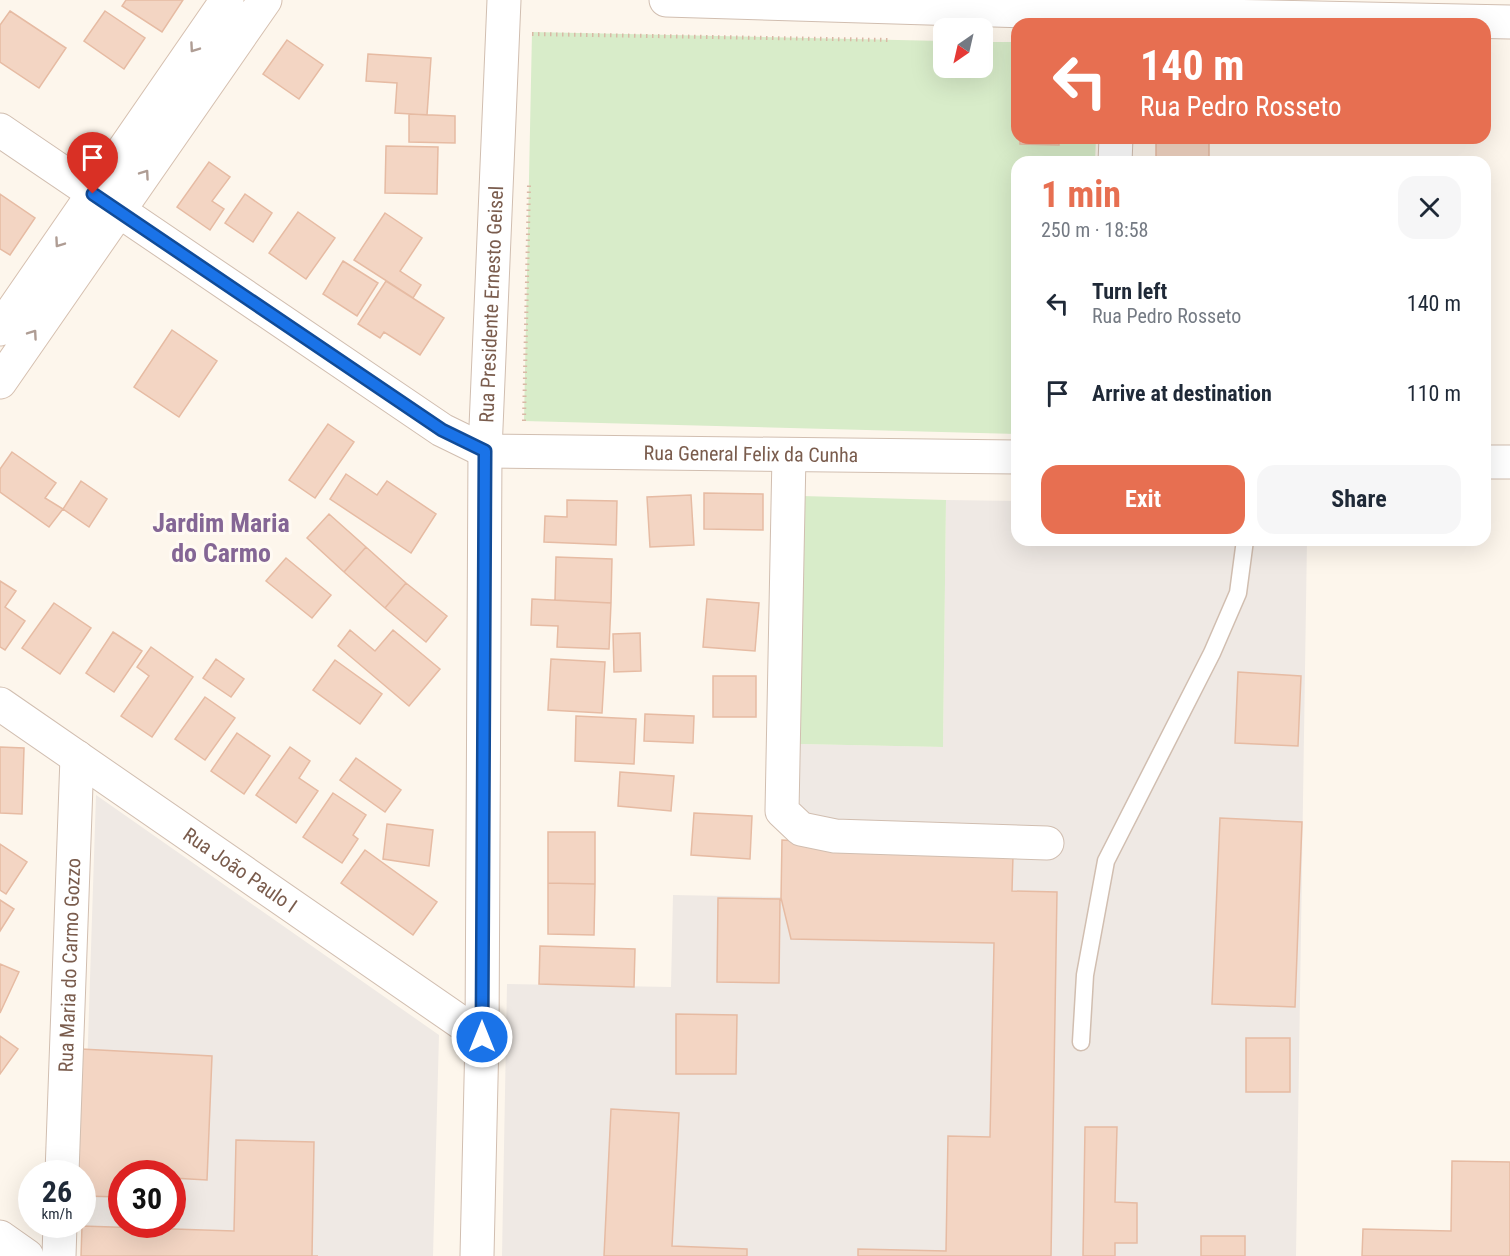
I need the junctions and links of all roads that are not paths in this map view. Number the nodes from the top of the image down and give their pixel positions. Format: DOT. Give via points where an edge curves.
graph roads {
  1 [pos="227,0"];
  2 [pos="265,0"];
  3 [pos="504,0"];
  4 [pos="666,0"];
  5 [pos="712,1"];
  6 [pos="1121,13"];
  7 [pos="1337,18"];
  8 [pos="1491,22"];
  9 [pos="1510,22"];
  10 [pos="0,130"];
  11 [pos="106,202"];
  12 [pos="0,329"];
  13 [pos="0,382"];
  14 [pos="485,451"];
  15 [pos="789,454"];
  16 [pos="1011,457"];
  17 [pos="1491,462"];
  18 [pos="1510,462"];
  19 [pos="1244,546"];
  20 [pos="0,704"];
  21 [pos="77,757"];
  22 [pos="1047,843"];
  23 [pos="482,1037"];
  24 [pos="1081,1042"];
  25 [pos="62,1160"];
  26 [pos="0,1237"];
  27 [pos="60,1238"];
  28 [pos="27,1256"];
  29 [pos="59,1256"];
  30 [pos="477,1256"];
  1 -- 11 [label="street, one-way"];
  11 -- 2 [label="street, one-way"];
  3 -- 14 [label="street, Rua Presidente Ernesto Geisel"];
  4 -- 5 [label="street"];
  5 -- 6 [label="street"];
  6 -- 7 [label="street"];
  8 -- 9 [label="street"];
  10 -- 11 [label="street"];
  11 -- 12 [label="street, one-way"];
  13 -- 11 [label="street, one-way"];
  11 -- 14 [label="street" via="442,430"];
  14 -- 15 [label="street, Rua General Felix da Cunha"];
  14 -- 23 [label="street, Rua Presidente Ernesto Geisel"];
  15 -- 16 [label="street, Rua General Felix da Cunha"];
  15 -- 22 [label="street" via="782,811 801,830 835,836"];
  17 -- 18 [label="street"];
  19 -- 24 [label="lane" via="1238,593 1212,653 1106,861 1085,975"];
  20 -- 21 [label="street, Rua João Paulo I"];
  21 -- 23 [label="street, Rua João Paulo I"];
  21 -- 25 [label="street, Rua Maria do Carmo Gozzo"];
  23 -- 30 [label="street, Rua Presidente Ernesto Geisel"];
  26 -- 28 [label="street"];
  27 -- 29 [label="street"];
}
